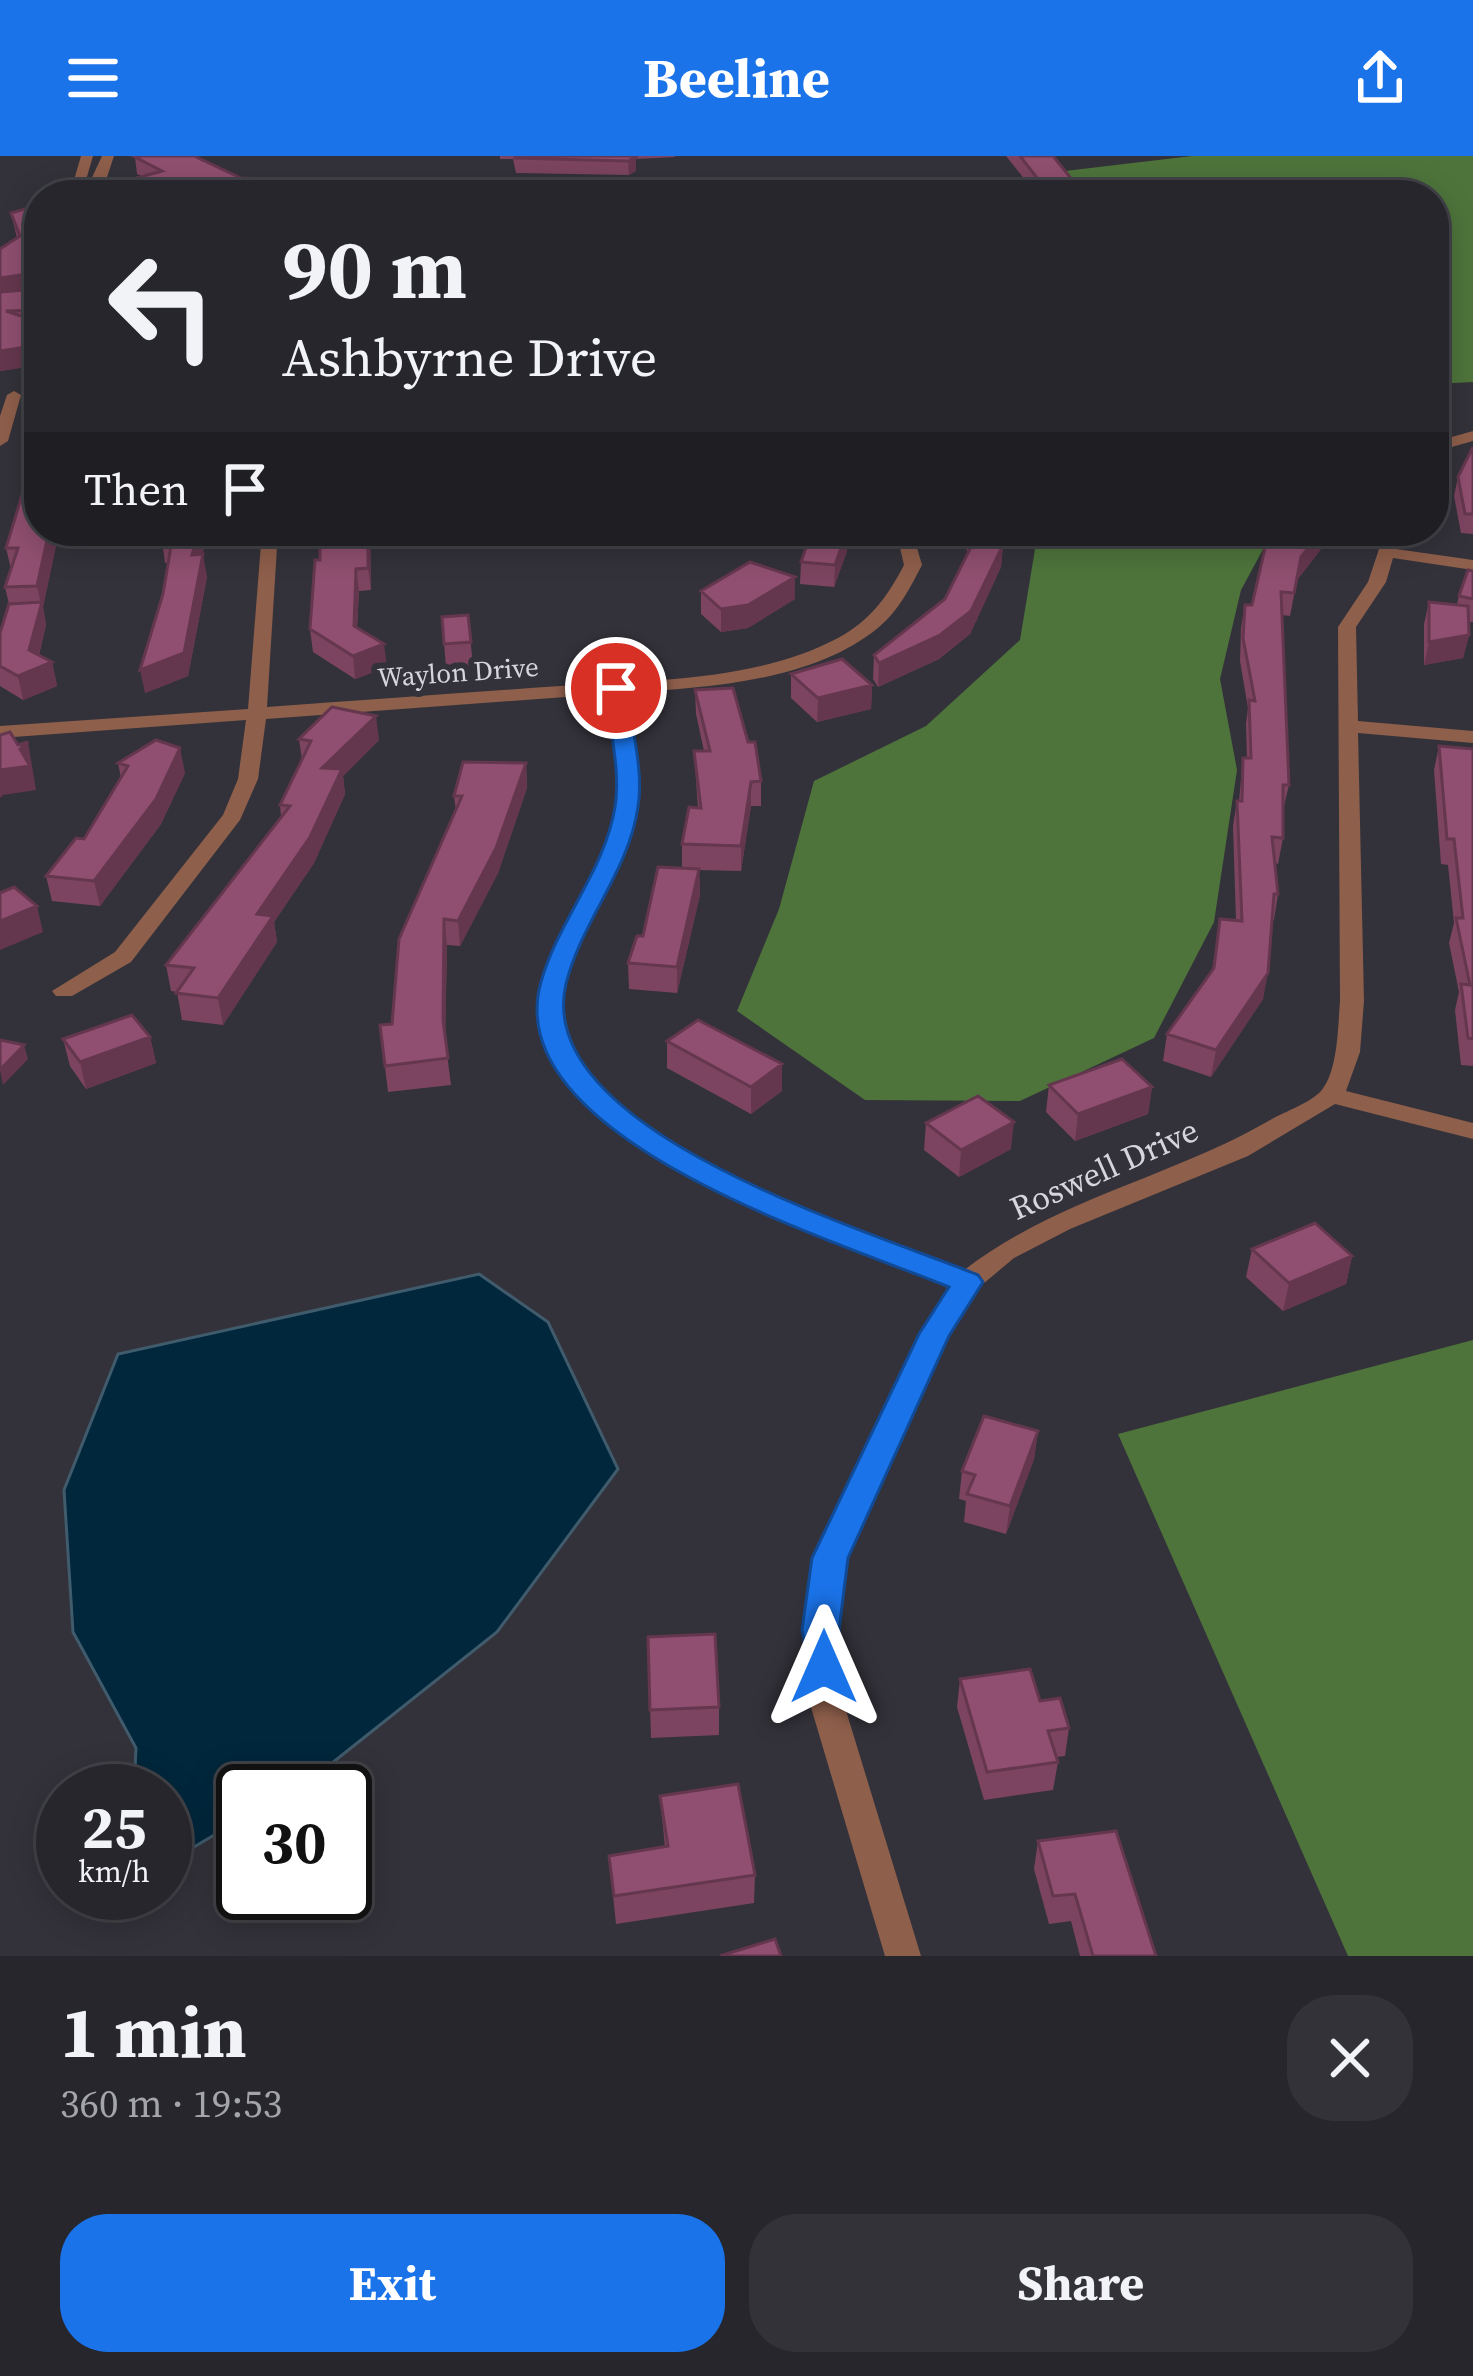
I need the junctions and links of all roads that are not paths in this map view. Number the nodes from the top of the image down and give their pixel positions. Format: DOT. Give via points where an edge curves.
graph roads {
  1 [pos="14,395"];
  2 [pos="0,441"];
  3 [pos="269,546"];
  4 [pos="908,546"];
  5 [pos="1390,546"];
  6 [pos="1406,546"];
  7 [pos="1473,565"];
  8 [pos="616,688"];
  9 [pos="257,713"];
  10 [pos="1348,726"];
  11 [pos="0,732"];
  12 [pos="1473,737"];
  13 [pos="64,991"];
  14 [pos="1332,1095"];
  15 [pos="1473,1131"];
  16 [pos="967,1282"];
  17 [pos="903,1956"];
  1 -- 2 [label="street"];
  3 -- 9 [label="street"];
  4 -- 8 [label="street, Waylon Drive" via="913,565 902,592 853,638 762,670"];
  5 -- 10 [label="street" via="1347,627"];
  6 -- 7 [label="street"];
  8 -- 9 [label="street, Waylon Drive"];
  8 -- 16 [label="street" via="627,805 552,987 550,1030 571,1073 612,1114 689,1168"];
  9 -- 11 [label="street, Waylon Drive"];
  9 -- 13 [label="street" via="248,779 233,816 123,957"];
  10 -- 12 [label="street"];
  10 -- 14 [label="street" via="1352,1001 1348,1052"];
  14 -- 15 [label="street"];
  14 -- 16 [label="street, Roswell Drive" via="1239,1150 1061,1222"];
  16 -- 17 [label="street, Roswell Drive" via="934,1334 830,1558 820,1630 827,1704"];
}
